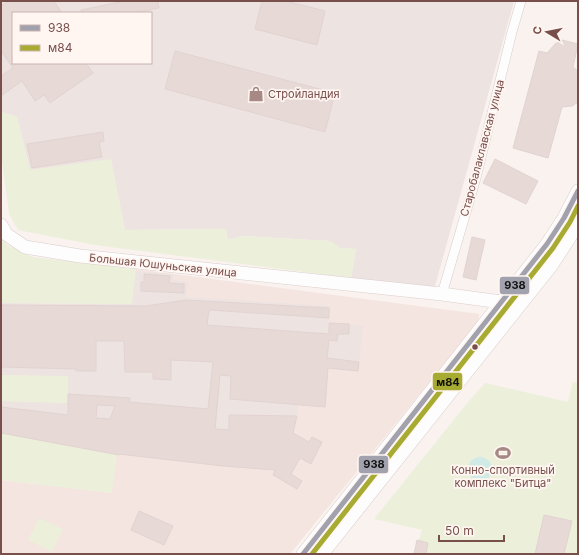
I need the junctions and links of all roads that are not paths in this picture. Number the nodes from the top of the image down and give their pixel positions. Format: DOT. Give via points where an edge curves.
graph roads {
  1 [pos="521,1"];
  2 [pos="578,191"];
  3 [pos="578,221"];
  4 [pos="1,225"];
  5 [pos="442,294"];
  6 [pos="502,302"];
  7 [pos="304,554"];
  8 [pos="322,554"];
  1 -- 5 [label="street, Старобалаклавская улица" via="476,178"];
  2 -- 6 [label="main road" via="547,244"];
  3 -- 8 [label="main road" via="551,266"];
  4 -- 5 [label="main road, Большая Юшуньская улица" via="6,234 25,247 80,256"];
  5 -- 6 [label="main road, Большая Юшуньская улица"];
  6 -- 7 [label="main road"];
}
